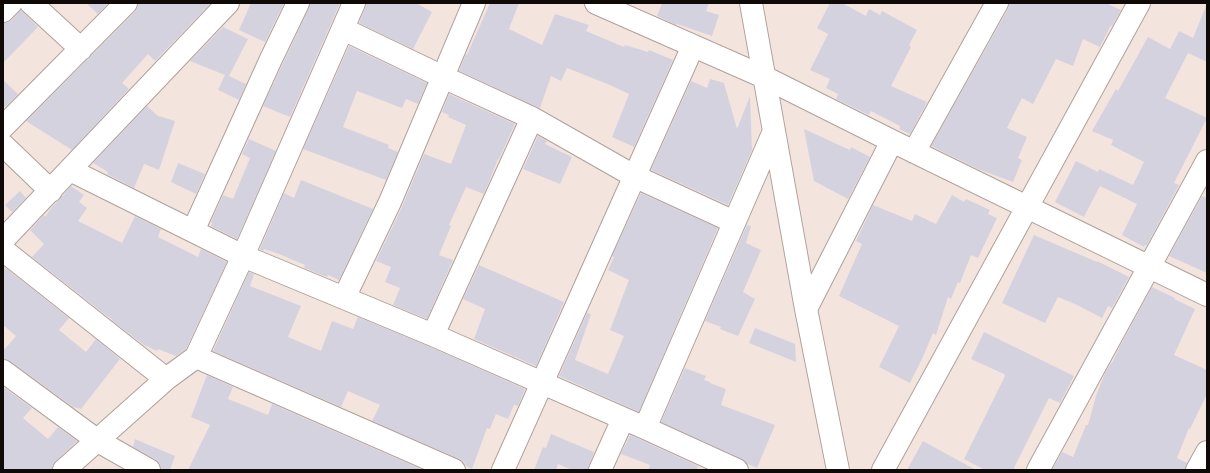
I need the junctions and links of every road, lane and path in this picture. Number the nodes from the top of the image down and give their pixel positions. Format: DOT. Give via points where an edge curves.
graph roads {
  1 [pos="11,3"];
  2 [pos="31,3"];
  3 [pos="126,3"];
  4 [pos="228,3"];
  5 [pos="298,3"];
  6 [pos="354,3"];
  7 [pos="474,3"];
  8 [pos="596,3"];
  9 [pos="751,3"];
  10 [pos="998,3"];
  11 [pos="1139,3"];
  12 [pos="3,11"];
  13 [pos="343,29"];
  14 [pos="692,46"];
  15 [pos="80,49"];
  16 [pos="443,77"];
  17 [pos="764,77"];
  18 [pos="532,118"];
  19 [pos="3,127"];
  20 [pos="774,131"];
  21 [pos="892,141"];
  22 [pos="3,145"];
  23 [pos="914,152"];
  24 [pos="1207,161"];
  25 [pos="70,170"];
  26 [pos="634,176"];
  27 [pos="51,191"];
  28 [pos="1027,207"];
  29 [pos="734,222"];
  30 [pos="193,231"];
  31 [pos="3,240"];
  32 [pos="3,250"];
  33 [pos="243,256"];
  34 [pos="1149,267"];
  35 [pos="1207,295"];
  36 [pos="344,298"];
  37 [pos="806,309"];
  38 [pos="433,335"];
  39 [pos="196,357"];
  40 [pos="3,372"];
  41 [pos="166,379"];
  42 [pos="540,383"];
  43 [pos="623,419"];
  44 [pos="644,428"];
  45 [pos="98,441"];
  46 [pos="1207,452"];
  47 [pos="64,470"];
  48 [pos="149,470"];
  49 [pos="454,470"];
  50 [pos="502,470"];
  51 [pos="600,470"];
  52 [pos="737,470"];
  53 [pos="838,470"];
  54 [pos="883,470"];
  55 [pos="1038,470"];
  56 [pos="1197,470"];
  1 -- 12 [label="street"];
  2 -- 15 [label="street"];
  3 -- 15 [label="street"];
  4 -- 25 [label="street"];
  5 -- 30 [label="street"];
  6 -- 13 [label="street"];
  7 -- 16 [label="street"];
  8 -- 14 [label="street"];
  9 -- 17 [label="street"];
  10 -- 23 [label="street"];
  11 -- 28 [label="street"];
  13 -- 16 [label="street"];
  13 -- 33 [label="street"];
  14 -- 17 [label="street"];
  14 -- 26 [label="street"];
  15 -- 19 [label="street"];
  16 -- 18 [label="street"];
  16 -- 36 [label="street" via="390,202"];
  17 -- 20 [label="street"];
  17 -- 21 [label="street"];
  18 -- 26 [label="street"];
  18 -- 38 [label="street"];
  20 -- 29 [label="street"];
  20 -- 37 [label="street"];
  21 -- 23 [label="street"];
  21 -- 37 [label="street"];
  22 -- 27 [label="street"];
  23 -- 28 [label="street"];
  24 -- 34 [label="street"];
  25 -- 27 [label="street"];
  25 -- 30 [label="street"];
  26 -- 29 [label="street"];
  26 -- 42 [label="street"];
  27 -- 31 [label="street"];
  28 -- 34 [label="street"];
  28 -- 54 [label="street"];
  29 -- 44 [label="street"];
  30 -- 33 [label="street"];
  32 -- 41 [label="street"];
  33 -- 36 [label="street"];
  33 -- 39 [label="street"];
  34 -- 35 [label="street"];
  34 -- 55 [label="street"];
  36 -- 38 [label="street"];
  37 -- 53 [label="street"];
  38 -- 42 [label="street"];
  39 -- 41 [label="street"];
  39 -- 49 [label="street"];
  40 -- 45 [label="street"];
  41 -- 45 [label="street"];
  42 -- 43 [label="street"];
  42 -- 50 [label="street"];
  43 -- 44 [label="street"];
  43 -- 51 [label="street"];
  44 -- 52 [label="street"];
  45 -- 47 [label="street"];
  45 -- 48 [label="street"];
  46 -- 56 [label="street"];
}
